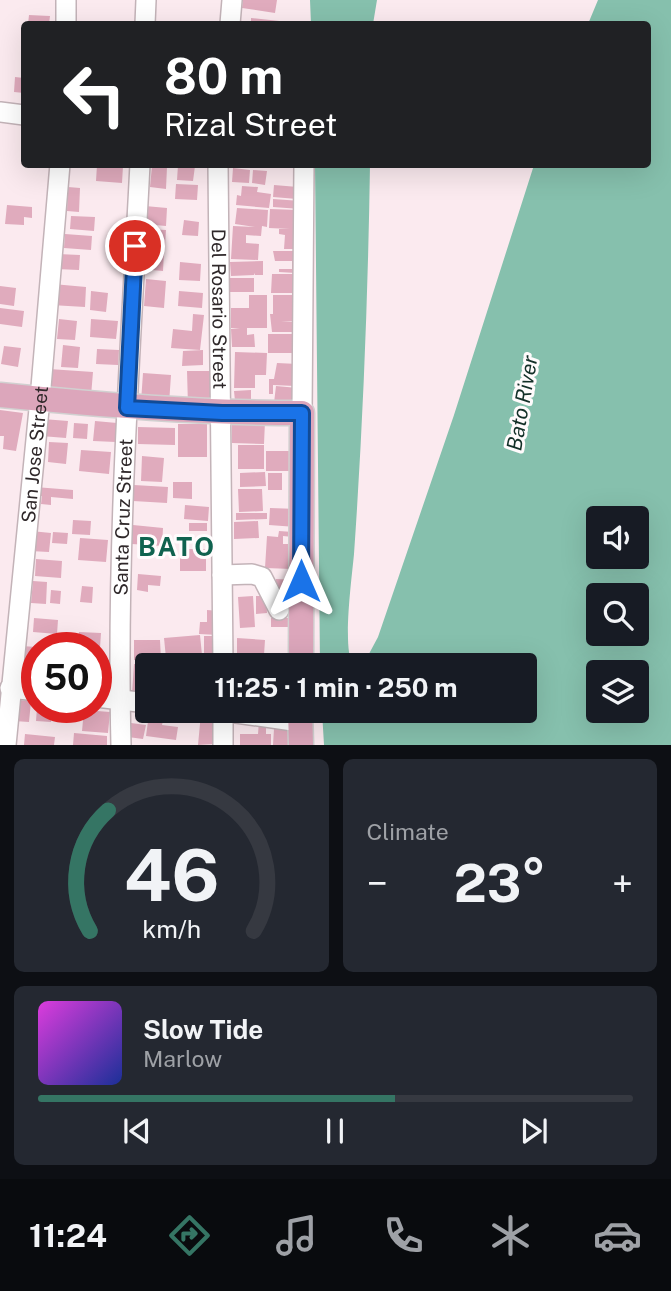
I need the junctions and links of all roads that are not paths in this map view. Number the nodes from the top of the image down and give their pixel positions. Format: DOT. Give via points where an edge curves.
graph roads {
  1 [pos="66,0"];
  2 [pos="146,0"];
  3 [pos="232,0"];
  4 [pos="66,21"];
  5 [pos="145,21"];
  6 [pos="230,21"];
  7 [pos="0,112"];
  8 [pos="21,115"];
  9 [pos="60,168"];
  10 [pos="139,168"];
  11 [pos="218,168"];
  12 [pos="304,168"];
  13 [pos="0,396"];
  14 [pos="40,399"];
  15 [pos="127,408"];
  16 [pos="222,413"];
  17 [pos="302,413"];
  18 [pos="222,575"];
  19 [pos="279,610"];
  20 [pos="223,653"];
  21 [pos="301,653"];
  22 [pos="10,688"];
  23 [pos="21,689"];
  24 [pos="112,699"];
  25 [pos="120,700"];
  26 [pos="135,702"];
  27 [pos="223,723"];
  28 [pos="6,745"];
  29 [pos="121,745"];
  30 [pos="223,745"];
  1 -- 4 [label="street"];
  2 -- 5 [label="street"];
  3 -- 6 [label="street"];
  7 -- 8 [label="street"];
  9 -- 14 [label="street, San Jose Street"];
  10 -- 15 [label="street, Santa Cruz Street"];
  11 -- 16 [label="street, Del Rosario Street"];
  12 -- 17 [label="street"];
  13 -- 14 [label="main road"];
  14 -- 15 [label="main road"];
  14 -- 22 [label="street, San Jose Street"];
  15 -- 16 [label="main road"];
  15 -- 25 [label="street, Santa Cruz Street"];
  16 -- 17 [label="main road"];
  16 -- 18 [label="street, Del Rosario Street"];
  17 -- 21 [label="main road"];
  18 -- 19 [label="street" via="262,577"];
  18 -- 20 [label="street, Del Rosario Street"];
  22 -- 23 [label="street"];
  22 -- 28 [label="street, San Jose Street"];
  24 -- 25 [label="street"];
  25 -- 26 [label="street"];
  25 -- 29 [label="street, Santa Cruz Street"];
  27 -- 30 [label="street"];
}
